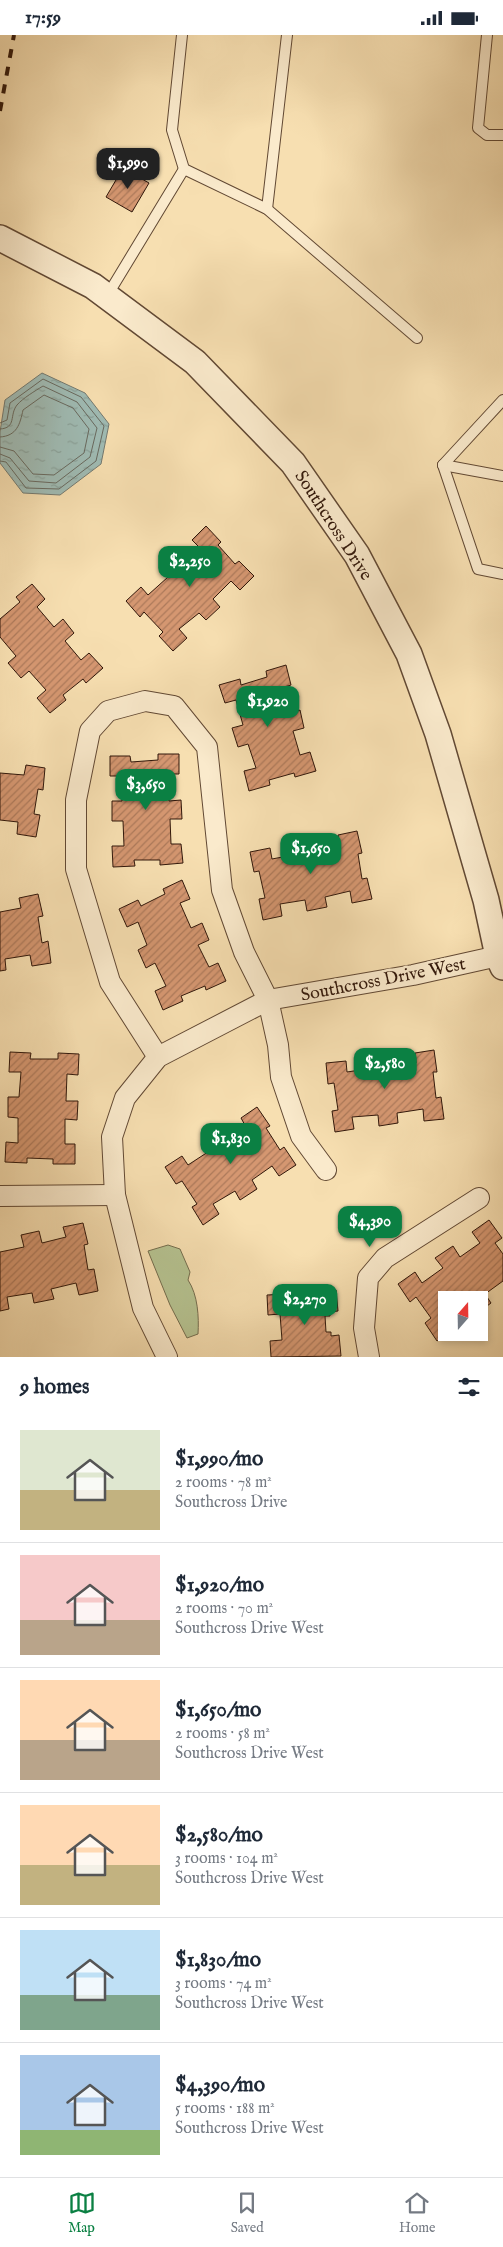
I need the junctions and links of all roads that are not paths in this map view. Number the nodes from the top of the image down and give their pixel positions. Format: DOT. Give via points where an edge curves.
graph roads {
  1 [pos="182,35"];
  2 [pos="287,35"];
  3 [pos="487,35"];
  4 [pos="503,135"];
  5 [pos="184,169"];
  6 [pos="267,209"];
  7 [pos="0,238"];
  8 [pos="107,297"];
  9 [pos="417,338"];
  10 [pos="503,400"];
  11 [pos="444,465"];
  12 [pos="503,476"];
  13 [pos="503,574"];
  14 [pos="500,961"];
  15 [pos="268,1000"];
  16 [pos="158,1057"];
  17 [pos="326,1170"];
  18 [pos="115,1195"];
  19 [pos="0,1196"];
  20 [pos="479,1198"];
  21 [pos="166,1357"];
  22 [pos="369,1357"];
  1 -- 5 [label="lane" via="172,130"];
  2 -- 6 [label="lane"];
  3 -- 4 [label="lane" via="478,128 487,135"];
  5 -- 6 [label="lane"];
  5 -- 8 [label="lane"];
  6 -- 9 [label="lane"];
  7 -- 8 [label="street, Southcross Drive" via="93,286"];
  8 -- 14 [label="street, Southcross Drive" via="194,362 286,456 357,555 409,654 438,734 486,900"];
  10 -- 11 [label="lane"];
  11 -- 12 [label="lane"];
  11 -- 13 [label="lane" via="478,569"];
  14 -- 15 [label="street, Southcross Drive West"];
  15 -- 16 [label="street, Southcross Drive West"];
  15 -- 16 [label="street" via="244,952 222,890 207,747 174,706 145,701 108,711 90,731 79,783 76,869 110,982"];
  15 -- 17 [label="street" via="278,1045 280,1077 301,1136"];
  16 -- 18 [label="street, Southcross Drive West" via="125,1098 112,1137"];
  18 -- 19 [label="street"];
  18 -- 21 [label="street, Southcross Drive West" via="143,1308"];
  20 -- 22 [label="street" via="385,1258 368,1278 364,1328"];
}
